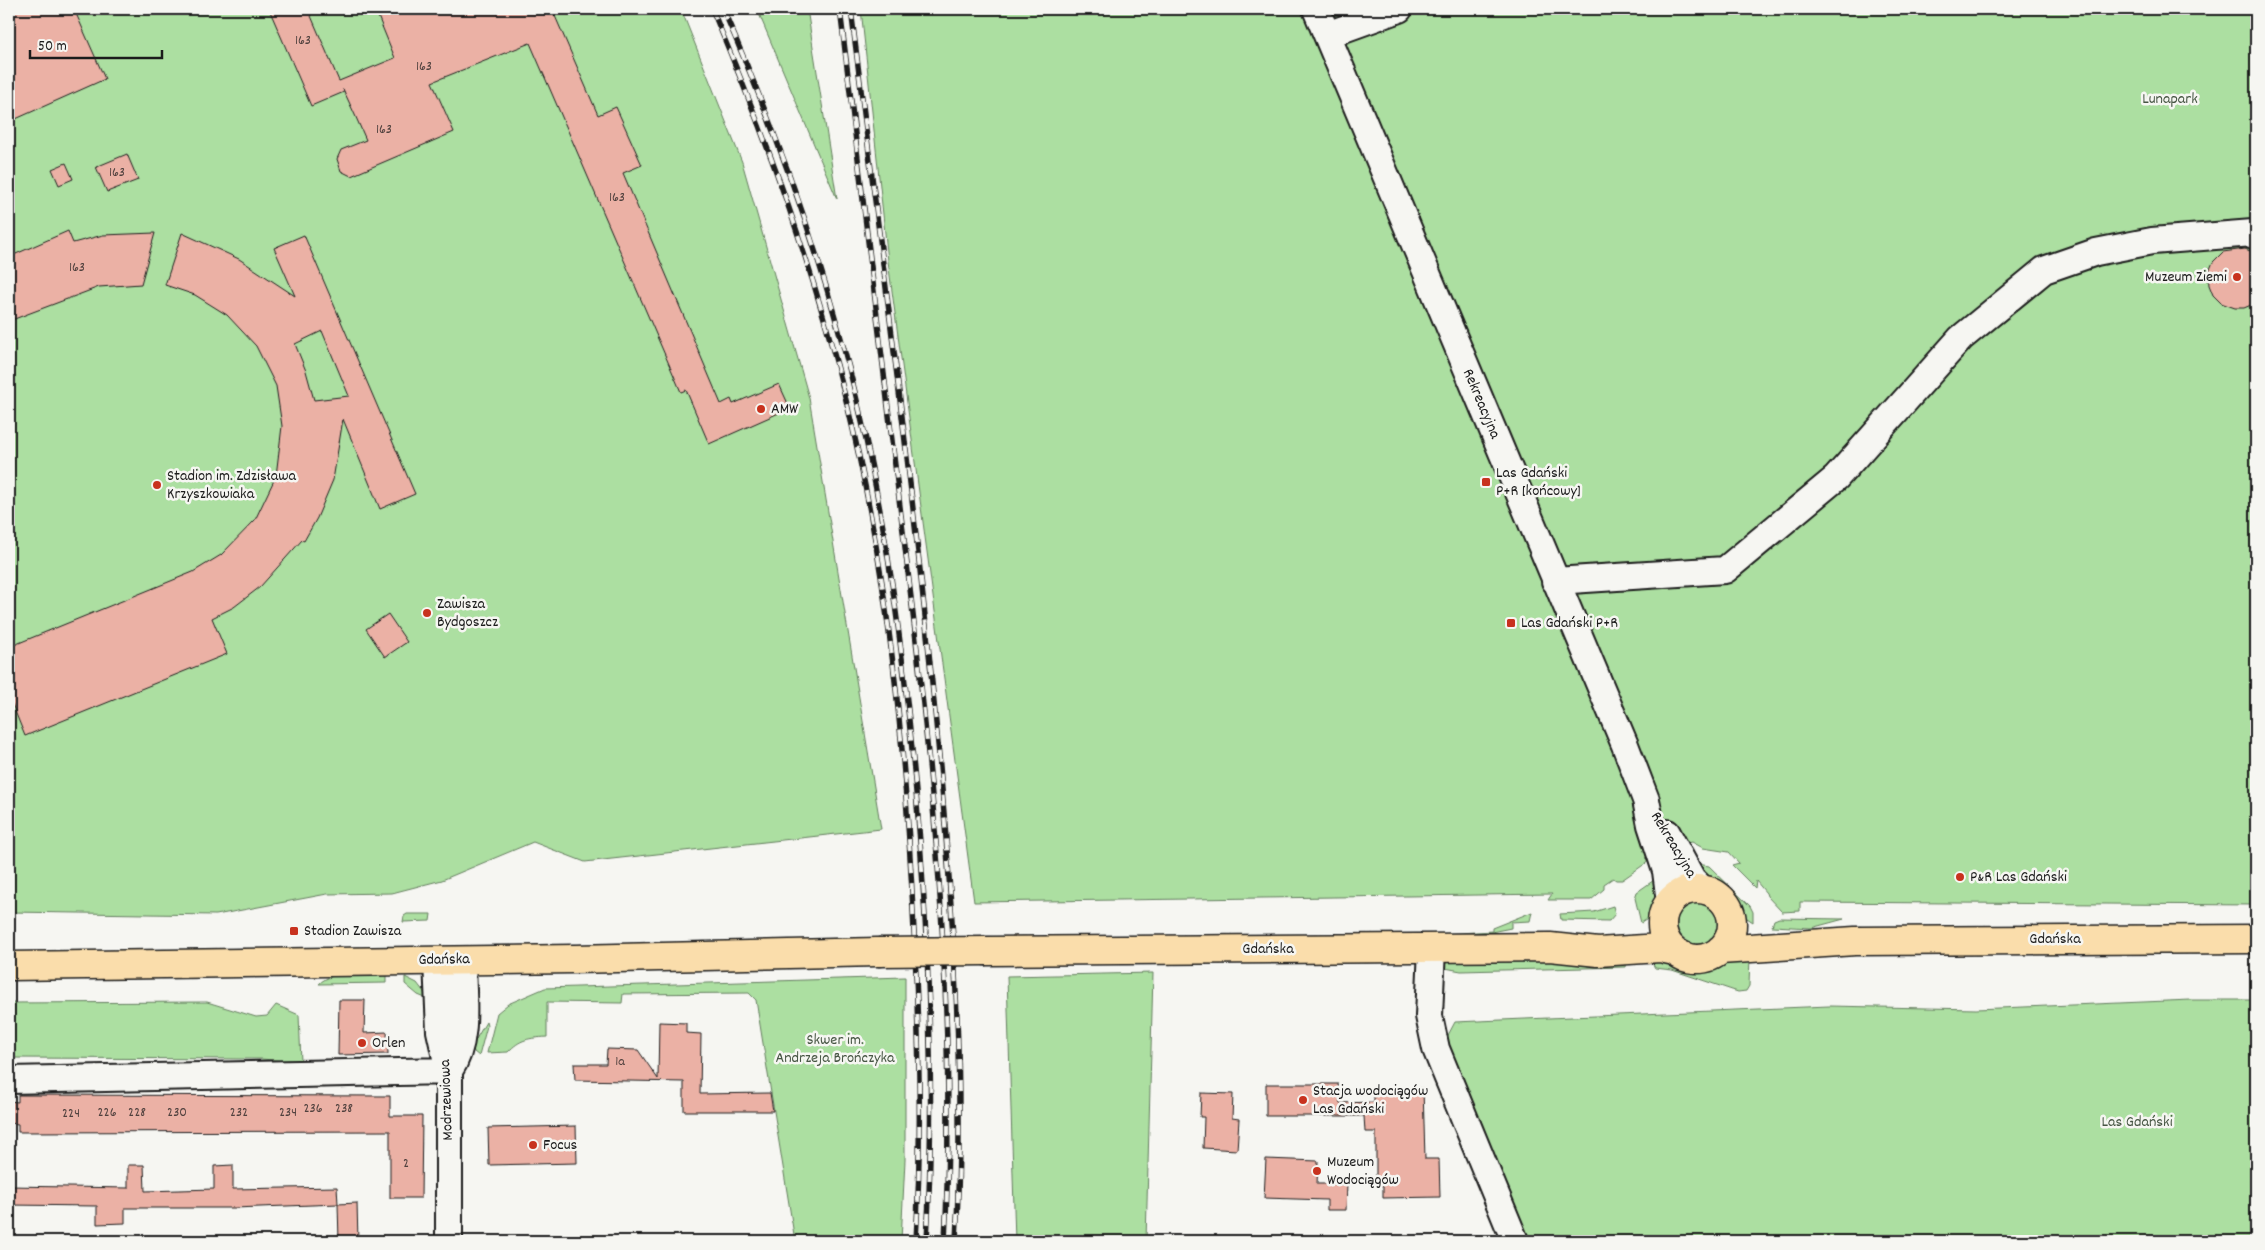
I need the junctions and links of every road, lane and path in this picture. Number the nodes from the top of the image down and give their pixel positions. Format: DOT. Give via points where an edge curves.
graph roads {
  1 [pos="1316,9"];
  2 [pos="1399,9"];
  3 [pos="1327,35"];
  4 [pos="2255,231"];
  5 [pos="1555,581"];
  6 [pos="1646,800"];
  7 [pos="1702,889"];
  8 [pos="1667,909"];
  9 [pos="1731,914"];
  10 [pos="2256,939"];
  11 [pos="1855,941"];
  12 [pos="1550,947"];
  13 [pos="1432,948"];
  14 [pos="1720,950"];
  15 [pos="1676,951"];
  16 [pos="450,960"];
  17 [pos="9,966"];
  18 [pos="449,1071"];
  19 [pos="9,1080"];
  20 [pos="450,1241"];
  21 [pos="1515,1241"];
  1 -- 3 [label="street, Rekreacyjna"];
  2 -- 3 [label="street"];
  3 -- 5 [label="street, Rekreacyjna"];
  4 -- 5 [label="street" via="2152,241 2096,252 2044,270 1961,338 1836,478 1725,570"];
  5 -- 6 [label="street, Rekreacyjna"];
  6 -- 7 [label="street, Rekreacyjna" via="1692,879"];
  6 -- 8 [label="street, Rekreacyjna" via="1666,871"];
  7 -- 8 [label="main road" via="1684,891"];
  7 -- 9 [label="main road" via="1720,897"];
  8 -- 12 [label="main road, Gdańska" via="1654,924 1638,932"];
  8 -- 15 [label="main road" via="1664,934"];
  9 -- 11 [label="main road, Gdańska" via="1757,929"];
  9 -- 14 [label="main road" via="1730,934"];
  10 -- 11 [label="main road, Gdańska"];
  11 -- 14 [label="main road, Gdańska"];
  12 -- 13 [label="main road, Gdańska"];
  12 -- 15 [label="main road, Gdańska" via="1598,952 1660,948"];
  13 -- 16 [label="main road, Gdańska, bridge" via="878,952"];
  13 -- 21 [label="street" via="1429,1016 1436,1049"];
  14 -- 15 [label="main road" via="1698,958"];
  16 -- 17 [label="main road, Gdańska"];
  16 -- 18 [label="street, Modrzewiowa" via="440,1031"];
  16 -- 18 [label="street, Modrzewiowa" via="461,1044"];
  18 -- 19 [label="street"];
  18 -- 20 [label="street, Modrzewiowa"];
}
